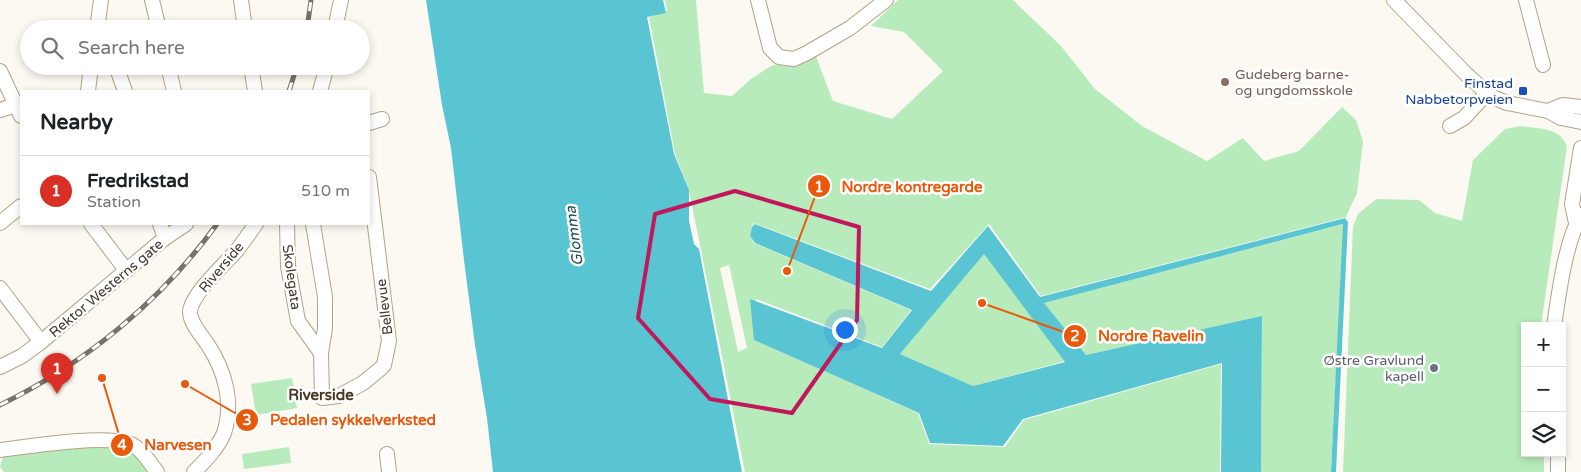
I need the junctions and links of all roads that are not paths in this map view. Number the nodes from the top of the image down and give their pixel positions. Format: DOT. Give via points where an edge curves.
graph roads {
  1 [pos="101,0"];
  2 [pos="152,0"];
  3 [pos="241,0"];
  4 [pos="341,0"];
  5 [pos="758,0"];
  6 [pos="886,0"];
  7 [pos="1394,0"];
  8 [pos="1526,0"];
  9 [pos="98,20"];
  10 [pos="157,20"];
  11 [pos="244,20"];
  12 [pos="337,20"];
  13 [pos="1543,66"];
  14 [pos="0,71"];
  15 [pos="90,75"];
  16 [pos="119,75"];
  17 [pos="170,75"];
  18 [pos="252,75"];
  19 [pos="324,75"];
  20 [pos="88,90"];
  21 [pos="125,90"];
  22 [pos="174,90"];
  23 [pos="255,90"];
  24 [pos="320,90"];
  25 [pos="1487,93"];
  26 [pos="1581,107"];
  27 [pos="0,110"];
  28 [pos="1548,110"];
  29 [pos="18,111"];
  30 [pos="1581,122"];
  31 [pos="1450,126"];
  32 [pos="1581,148"];
  33 [pos="370,186"];
  34 [pos="20,207"];
  35 [pos="1579,219"];
  36 [pos="0,223"];
  37 [pos="92,225"];
  38 [pos="160,225"];
  39 [pos="184,225"];
  40 [pos="255,225"];
  41 [pos="286,225"];
  42 [pos="313,225"];
  43 [pos="165,238"];
  44 [pos="126,270"];
  45 [pos="0,288"];
  46 [pos="1555,322"];
  47 [pos="41,342"];
  48 [pos="321,353"];
  49 [pos="0,367"];
  50 [pos="322,398"];
  51 [pos="0,450"];
  52 [pos="387,454"];
  53 [pos="1558,457"];
  54 [pos="157,472"];
  55 [pos="194,472"];
  56 [pos="389,472"];
  57 [pos="1558,472"];
  1 -- 9 [label="street"];
  2 -- 10 [label="street"];
  3 -- 11 [label="street"];
  4 -- 12 [label="street"];
  5 -- 6 [label="street" via="770,48 779,57 794,59 850,28"];
  7 -- 25 [label="street"];
  8 -- 13 [label="street"];
  14 -- 29 [label="street"];
  15 -- 20 [label="street"];
  16 -- 21 [label="street"];
  17 -- 22 [label="street"];
  18 -- 23 [label="street"];
  19 -- 24 [label="street"];
  25 -- 28 [label="street" via="1507,102"];
  25 -- 31 [label="street" via="1464,118"];
  26 -- 28 [label="street" via="1563,105"];
  27 -- 29 [label="street"];
  28 -- 30 [label="street" via="1561,118"];
  32 -- 35 [label="street" via="1572,204"];
  33 -- 50 [label="street, Bellevue" via="388,342 384,365 339,396"];
  34 -- 36 [label="street"];
  35 -- 46 [label="street" via="1563,273"];
  37 -- 44 [label="street"];
  38 -- 43 [label="street"];
  39 -- 43 [label="street, Rektor Westerns gate"];
  40 -- 55 [label="street, Riverside" via="196,296 190,311 191,319 220,368 229,404 224,433 209,457"];
  41 -- 48 [label="street, Skolegata" via="288,266 298,321"];
  42 -- 48 [label="street, Skolegata" via="325,297"];
  43 -- 44 [label="street, Rektor Westerns gate"];
  44 -- 47 [label="street, Rektor Westerns gate"];
  45 -- 47 [label="street"];
  47 -- 49 [label="street, Rektor Westerns gate"];
  48 -- 50 [label="street, Skolegata"];
  51 -- 54 [label="street" via="103,440 137,448"];
  52 -- 56 [label="street"];
  53 -- 57 [label="street"];
}
